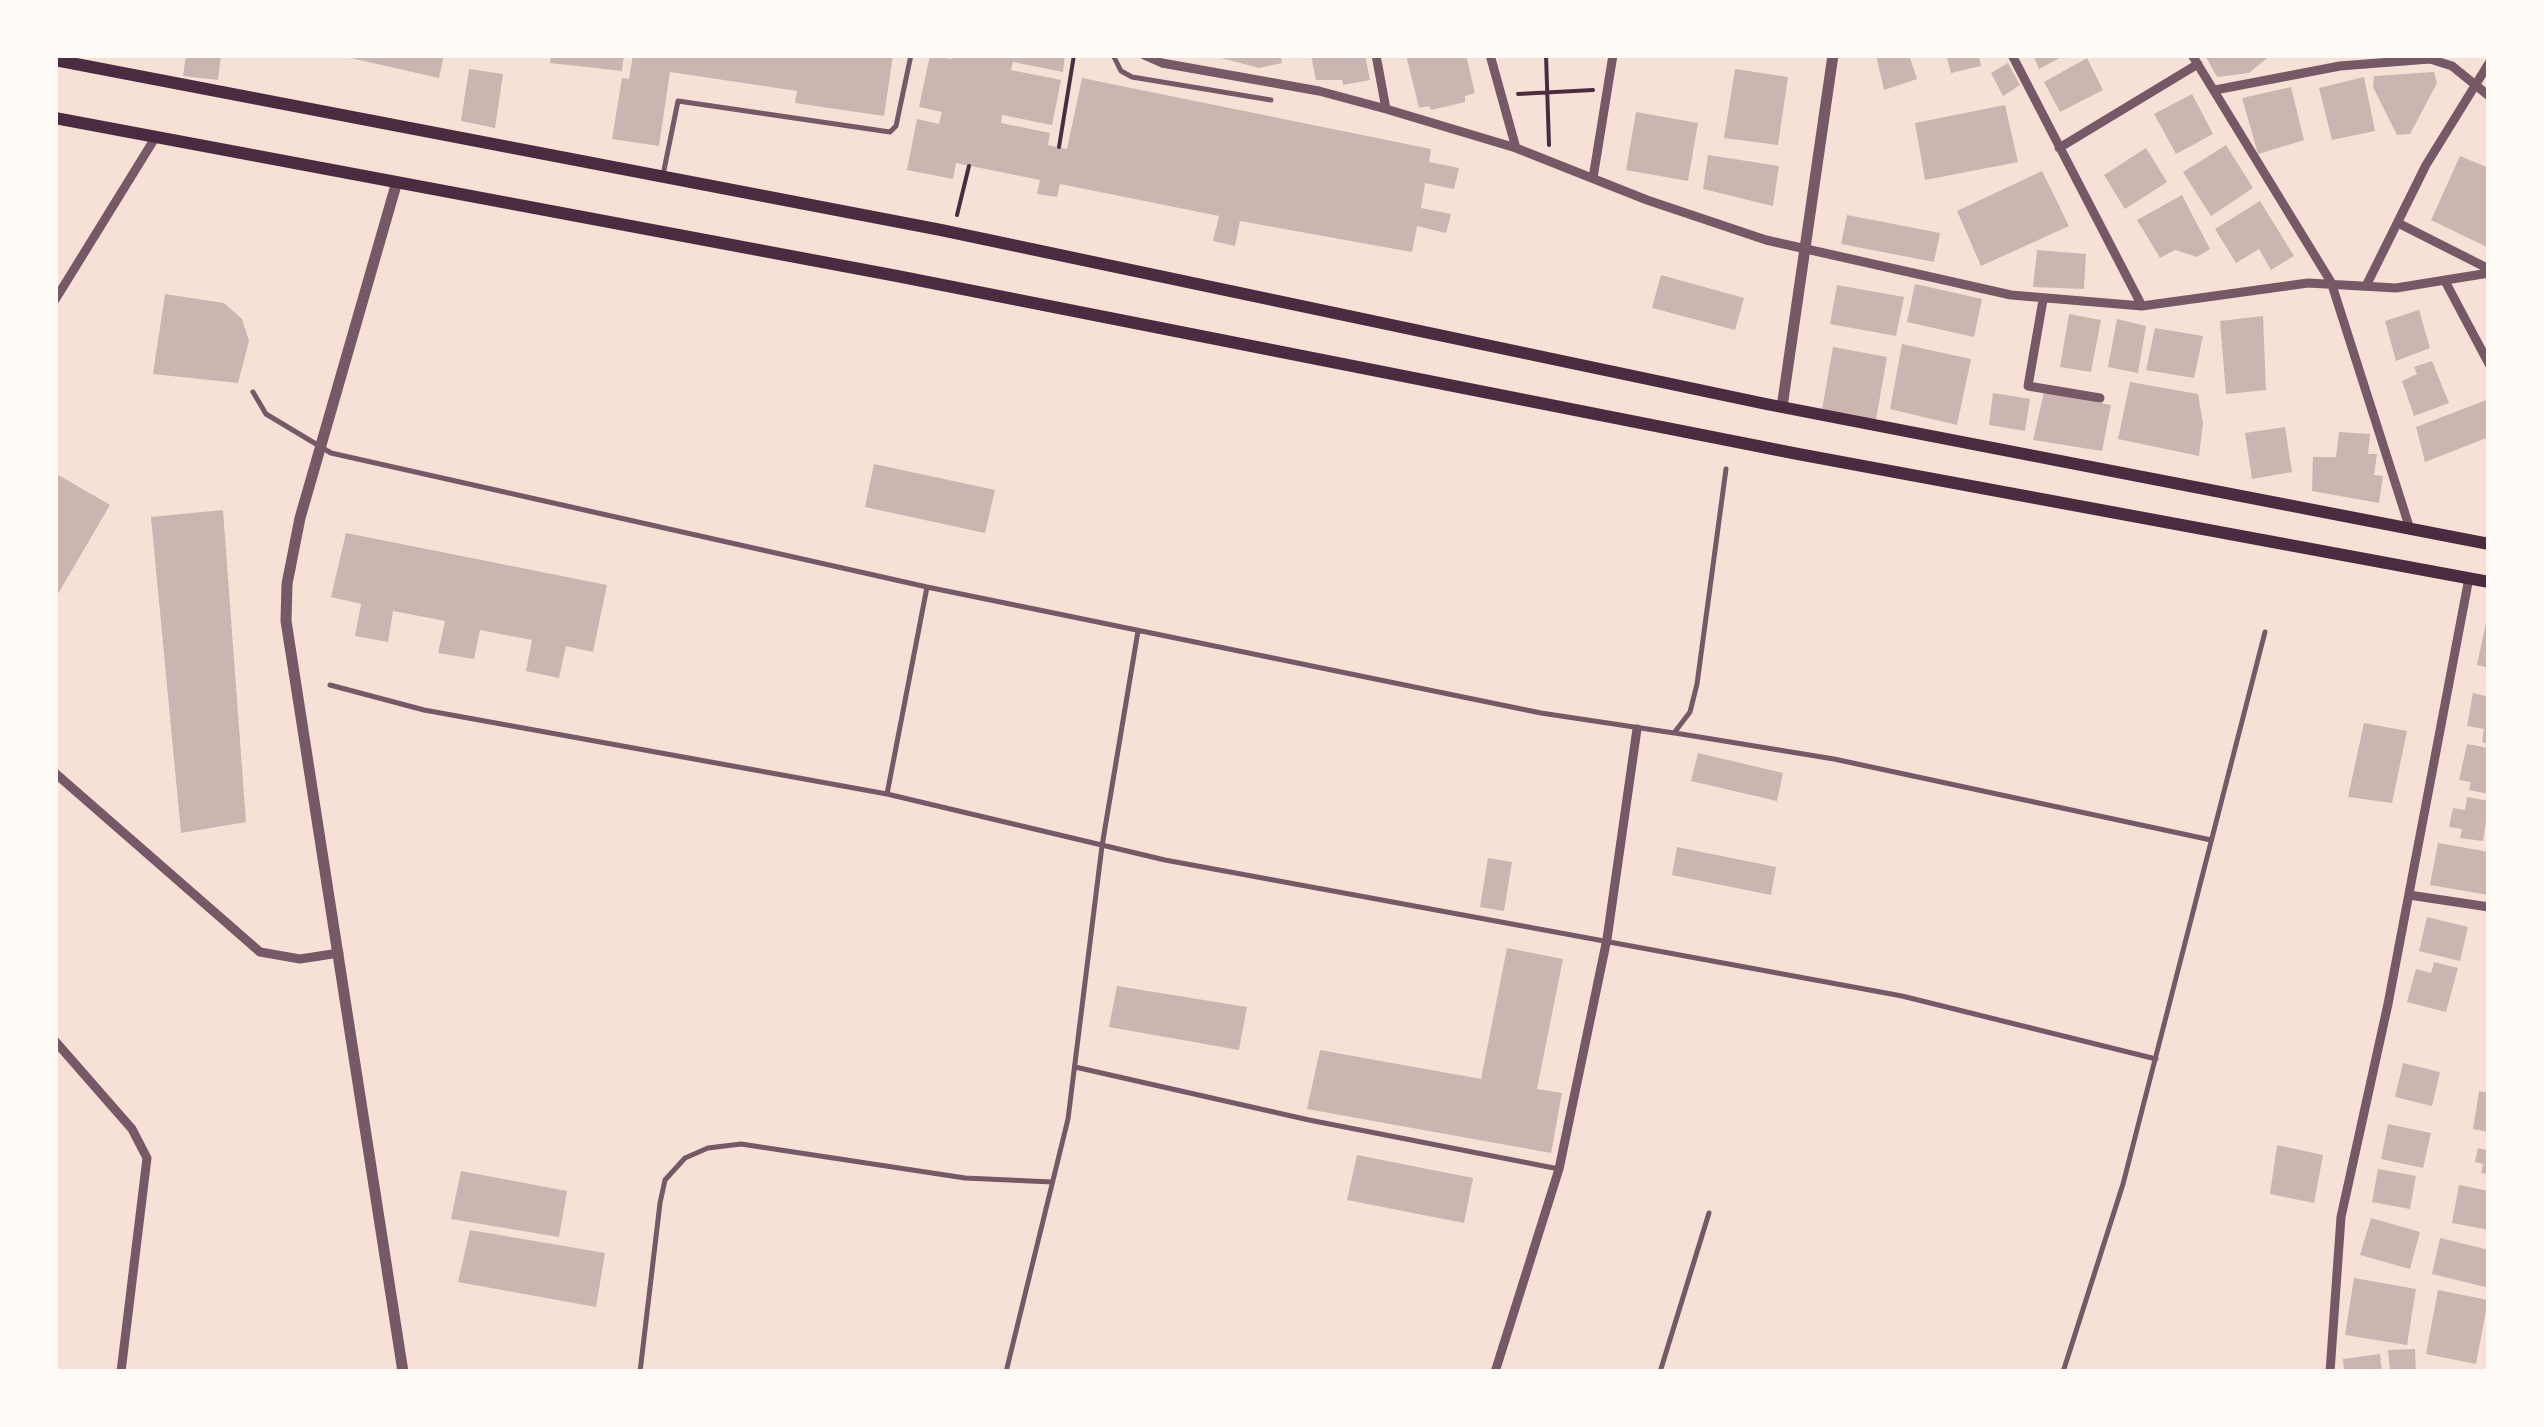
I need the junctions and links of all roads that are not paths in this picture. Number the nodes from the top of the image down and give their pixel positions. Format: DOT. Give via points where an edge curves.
graph roads {
  1 [pos="910,55"];
  2 [pos="1112,55"];
  3 [pos="1144,55"];
  4 [pos="1376,55"];
  5 [pos="1490,55"];
  6 [pos="1613,55"];
  7 [pos="1833,55"];
  8 [pos="2012,55"];
  9 [pos="55,60"];
  10 [pos="2195,60"];
  11 [pos="2489,62"];
  12 [pos="2477,85"];
  13 [pos="2215,90"];
  14 [pos="2489,96"];
  15 [pos="1270,100"];
  16 [pos="1386,109"];
  17 [pos="55,118"];
  18 [pos="155,138"];
  19 [pos="1516,148"];
  20 [pos="2059,148"];
  21 [pos="662,178"];
  22 [pos="1593,178"];
  23 [pos="396,185"];
  24 [pos="2398,223"];
  25 [pos="1804,251"];
  26 [pos="2489,271"];
  27 [pos="2331,282"];
  28 [pos="2446,283"];
  29 [pos="2366,286"];
  30 [pos="55,300"];
  31 [pos="2043,300"];
  32 [pos="2142,306"];
  33 [pos="2489,364"];
  34 [pos="253,392"];
  35 [pos="2100,398"];
  36 [pos="1782,407"];
  37 [pos="320,448"];
  38 [pos="1726,469"];
  39 [pos="2410,528"];
  40 [pos="2489,544"];
  41 [pos="2469,578"];
  42 [pos="2489,582"];
  43 [pos="927,587"];
  44 [pos="1138,631"];
  45 [pos="2264,632"];
  46 [pos="330,684"];
  47 [pos="1637,730"];
  48 [pos="1674,732"];
  49 [pos="55,773"];
  50 [pos="887,794"];
  51 [pos="2211,840"];
  52 [pos="1102,846"];
  53 [pos="2410,895"];
  54 [pos="2489,907"];
  55 [pos="1607,939"];
  56 [pos="340,954"];
  57 [pos="55,1041"];
  58 [pos="2156,1059"];
  59 [pos="1075,1066"];
  60 [pos="1559,1169"];
  61 [pos="1052,1182"];
  62 [pos="1709,1213"];
  63 [pos="121,1372"];
  64 [pos="403,1372"];
  65 [pos="640,1372"];
  66 [pos="1006,1372"];
  67 [pos="1495,1372"];
  68 [pos="1660,1372"];
  69 [pos="2063,1372"];
  70 [pos="2330,1372"];
  1 -- 21 [label="lane" via="896,126 887,133 678,102"];
  2 -- 15 [label="lane" via="1132,77"];
  3 -- 16 [label="street"];
  4 -- 16 [label="street"];
  5 -- 19 [label="street"];
  6 -- 22 [label="street"];
  7 -- 25 [label="street"];
  8 -- 20 [label="street"];
  9 -- 21 [label="main road"];
  10 -- 13 [label="street"];
  10 -- 20 [label="street"];
  11 -- 12 [label="street"];
  12 -- 13 [label="street" via="2452,66 2397,60"];
  12 -- 14 [label="street"];
  12 -- 24 [label="street"];
  13 -- 27 [label="street"];
  16 -- 19 [label="street"];
  17 -- 18 [label="main road"];
  18 -- 23 [label="main road"];
  18 -- 30 [label="street"];
  19 -- 22 [label="street"];
  20 -- 32 [label="street"];
  21 -- 36 [label="main road" via="942,230"];
  22 -- 25 [label="street"];
  23 -- 37 [label="street"];
  23 -- 41 [label="main road"];
  24 -- 26 [label="street"];
  24 -- 29 [label="street"];
  25 -- 31 [label="street"];
  25 -- 36 [label="street"];
  26 -- 28 [label="street"];
  27 -- 29 [label="street"];
  27 -- 32 [label="street"];
  27 -- 39 [label="street"];
  28 -- 29 [label="street"];
  28 -- 33 [label="street"];
  31 -- 32 [label="street"];
  31 -- 35 [label="street" via="2028,386"];
  34 -- 37 [label="lane" via="266,414"];
  36 -- 39 [label="main road"];
  37 -- 43 [label="lane"];
  37 -- 56 [label="street" via="292,550 286,621"];
  38 -- 48 [label="lane" via="1697,684 1690,712"];
  39 -- 40 [label="main road"];
  41 -- 42 [label="main road"];
  41 -- 53 [label="street"];
  43 -- 44 [label="lane"];
  43 -- 50 [label="lane"];
  44 -- 47 [label="lane"];
  44 -- 52 [label="lane"];
  45 -- 51 [label="lane"];
  46 -- 50 [label="lane" via="462,717"];
  47 -- 48 [label="lane"];
  47 -- 55 [label="street"];
  48 -- 51 [label="lane" via="1834,759"];
  49 -- 56 [label="street" via="260,952 300,959"];
  50 -- 52 [label="lane"];
  51 -- 58 [label="lane"];
  52 -- 55 [label="lane"];
  52 -- 59 [label="lane"];
  53 -- 54 [label="street"];
  53 -- 70 [label="street" via="2340,1217"];
  55 -- 58 [label="lane" via="1953,1007"];
  55 -- 60 [label="street"];
  56 -- 64 [label="street"];
  57 -- 63 [label="street" via="132,1129 147,1158"];
  58 -- 69 [label="lane"];
  59 -- 60 [label="lane"];
  59 -- 61 [label="lane"];
  60 -- 67 [label="street"];
  61 -- 65 [label="lane" via="965,1178 741,1144 685,1158 665,1180 660,1203"];
  61 -- 66 [label="lane"];
  62 -- 68 [label="lane"];
}
